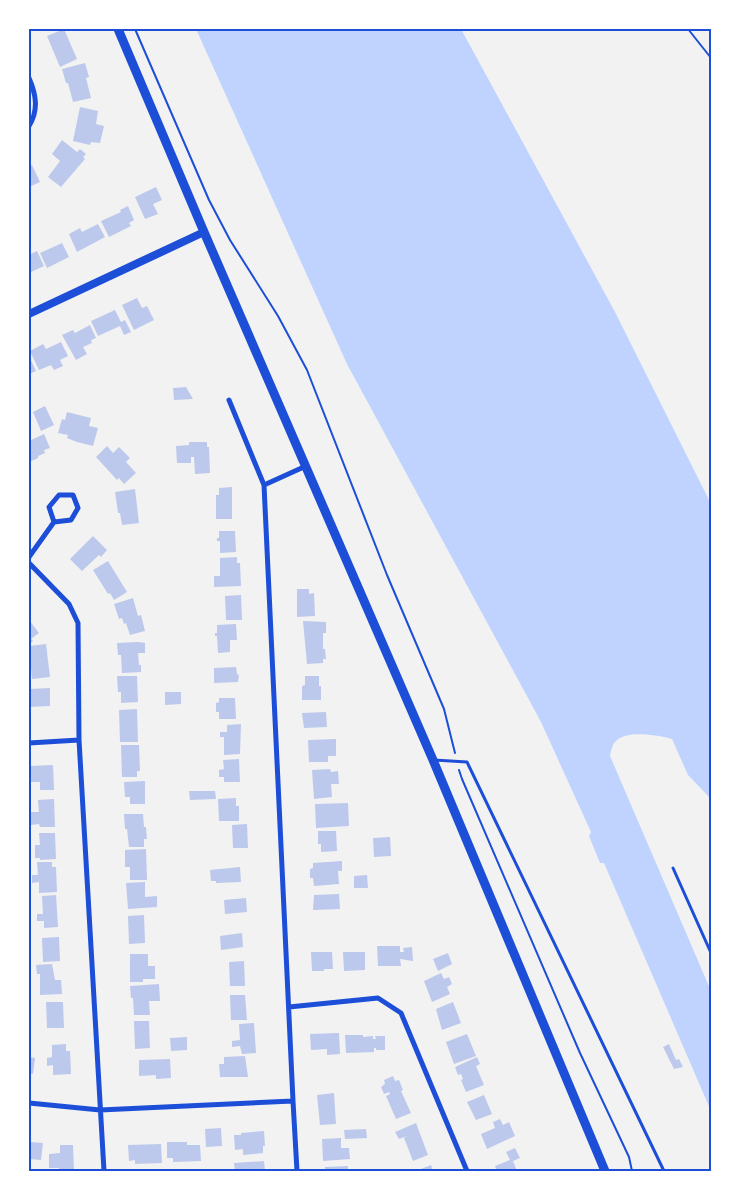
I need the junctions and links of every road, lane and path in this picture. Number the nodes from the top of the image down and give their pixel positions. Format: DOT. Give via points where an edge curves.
graph roads {
  1 [pos="118,29"];
  2 [pos="135,29"];
  3 [pos="688,29"];
  4 [pos="711,58"];
  5 [pos="29,78"];
  6 [pos="29,126"];
  7 [pos="204,232"];
  8 [pos="29,314"];
  9 [pos="229,400"];
  10 [pos="306,466"];
  11 [pos="264,485"];
  12 [pos="54,522"];
  13 [pos="29,557"];
  14 [pos="29,563"];
  15 [pos="79,740"];
  16 [pos="29,743"];
  17 [pos="433,760"];
  18 [pos="457,761"];
  19 [pos="673,868"];
  20 [pos="711,953"];
  21 [pos="289,1007"];
  22 [pos="292,1101"];
  23 [pos="29,1102"];
  24 [pos="100,1110"];
  25 [pos="104,1171"];
  26 [pos="297,1171"];
  27 [pos="467,1171"];
  28 [pos="605,1171"];
  29 [pos="632,1171"];
  30 [pos="664,1171"];
  1 -- 7 [label="main road"];
  2 -- 18 [label="path" via="209,200 307,370 444,709"];
  3 -- 4 [label="path"];
  5 -- 6 [label="street" via="36,103"];
  7 -- 8 [label="street"];
  7 -- 10 [label="main road"];
  9 -- 11 [label="street"];
  10 -- 11 [label="street"];
  10 -- 17 [label="main road"];
  11 -- 21 [label="street"];
  12 -- 12 [label="street" via="49,507 59,494 73,494 78,508 71,520"];
  12 -- 13 [label="street"];
  14 -- 15 [label="street" via="69,604 78,623"];
  15 -- 16 [label="street"];
  15 -- 24 [label="street"];
  17 -- 18 [label="lane"];
  17 -- 28 [label="main road"];
  18 -- 29 [label="path" via="580,1053 629,1157"];
  18 -- 30 [label="lane" via="467,762"];
  19 -- 20 [label="lane"];
  21 -- 22 [label="street"];
  21 -- 27 [label="street" via="378,998 402,1013"];
  22 -- 24 [label="street"];
  22 -- 26 [label="street"];
  23 -- 24 [label="street"];
  24 -- 25 [label="street"];
}
